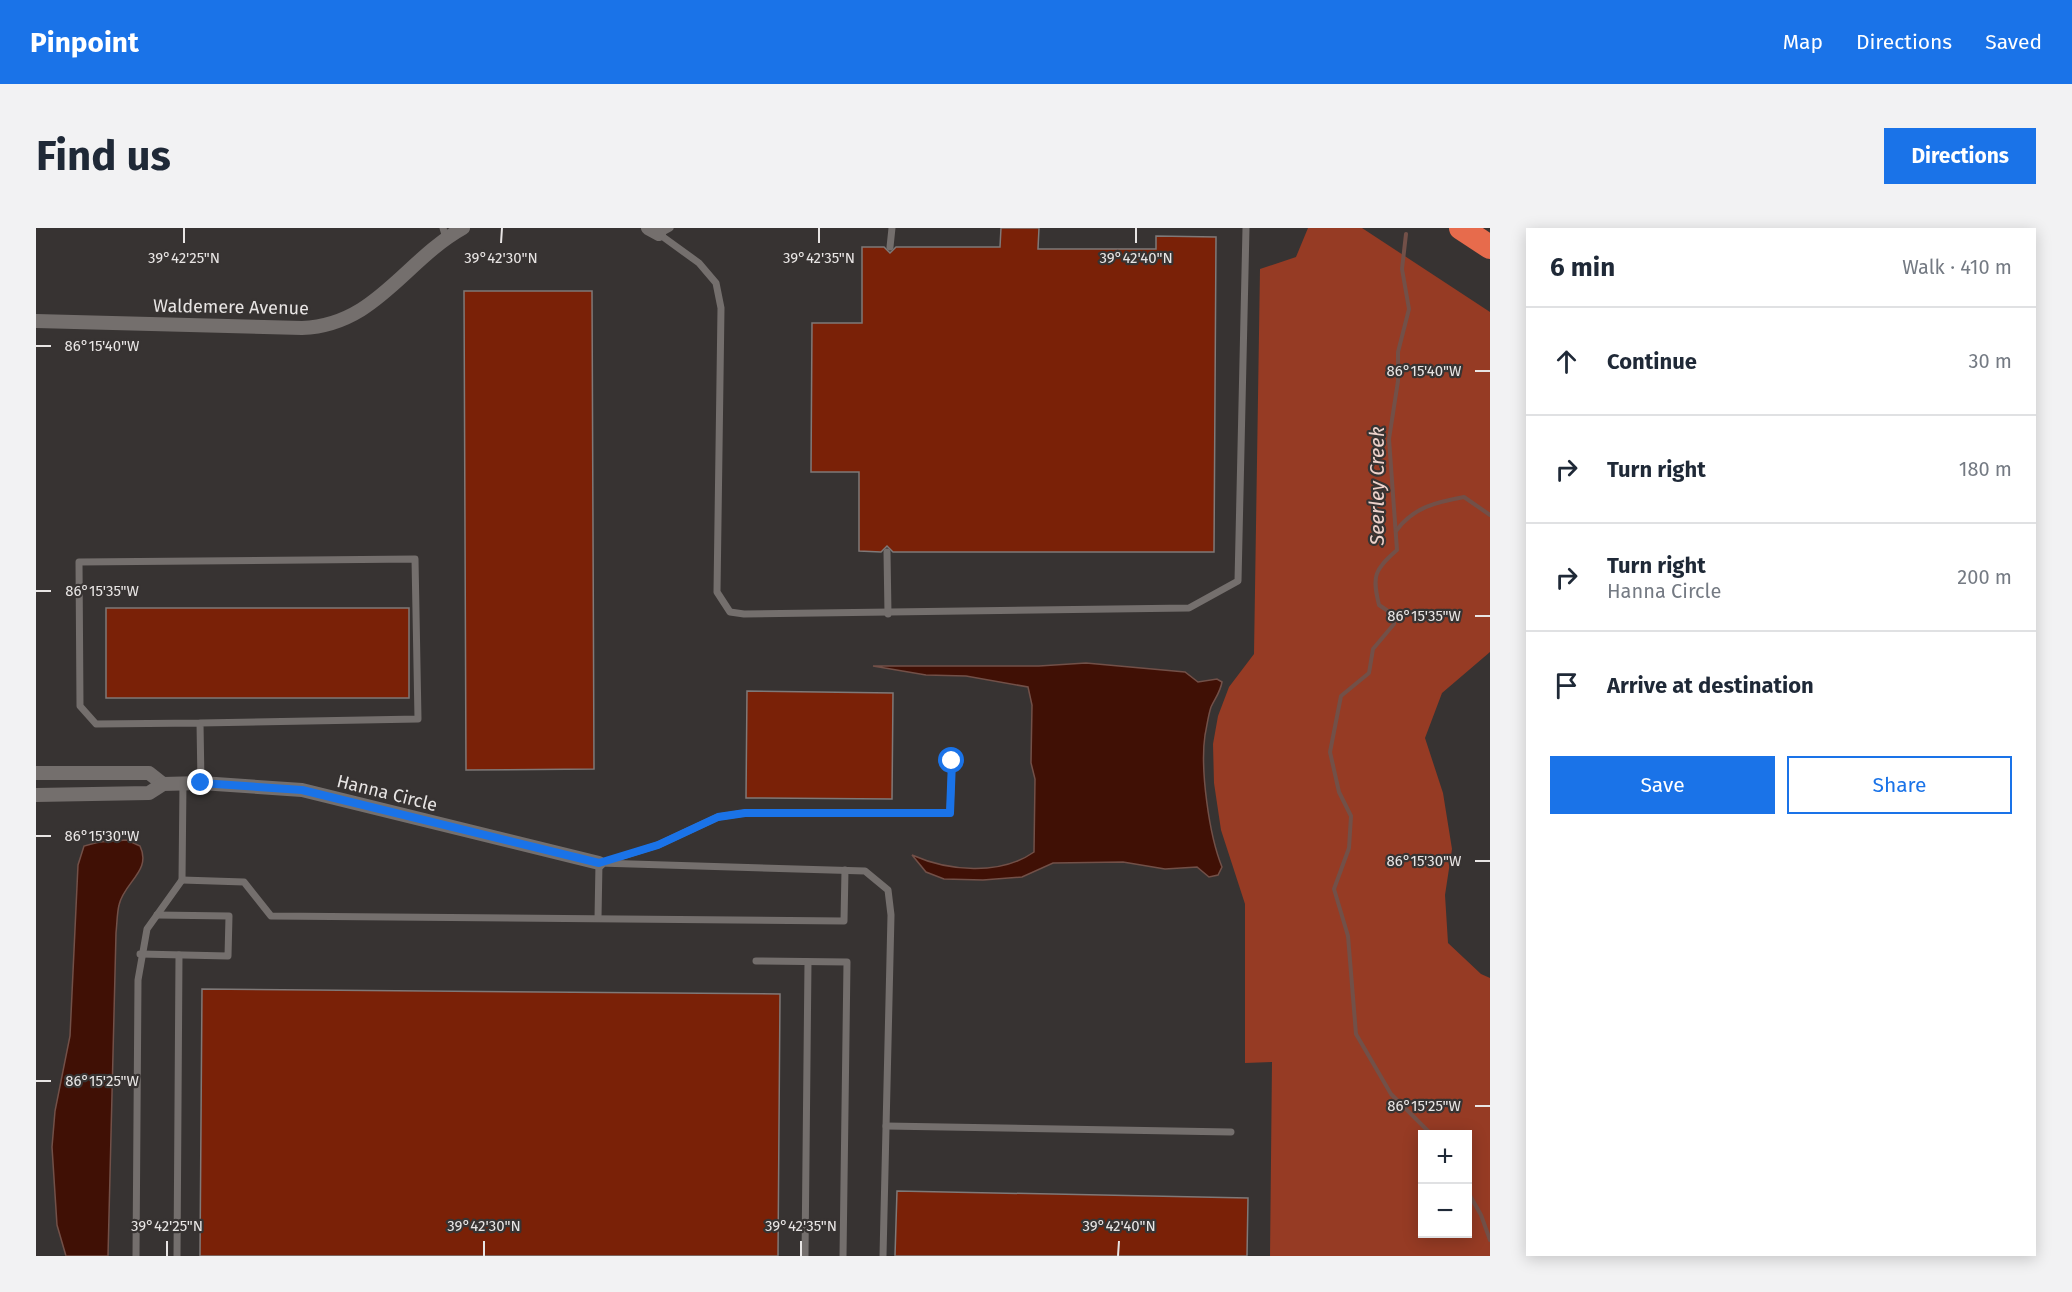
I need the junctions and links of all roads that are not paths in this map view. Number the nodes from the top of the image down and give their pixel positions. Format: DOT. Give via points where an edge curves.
graph roads {
  1 [pos="463,228"];
  2 [pos="892,228"];
  3 [pos="1246,228"];
  4 [pos="1461,228"];
  5 [pos="659,230"];
  6 [pos="444,233"];
  7 [pos="890,247"];
  8 [pos="1490,247"];
  9 [pos="36,321"];
  10 [pos="887,552"];
  11 [pos="888,614"];
  12 [pos="200,723"];
  13 [pos="952,761"];
  14 [pos="36,773"];
  15 [pos="183,783"];
  16 [pos="201,783"];
  17 [pos="163,784"];
  18 [pos="36,795"];
  19 [pos="599,863"];
  20 [pos="845,870"];
  21 [pos="182,880"];
  22 [pos="157,915"];
  23 [pos="598,918"];
  24 [pos="140,954"];
  25 [pos="179,955"];
  26 [pos="756,961"];
  27 [pos="808,962"];
  28 [pos="886,1126"];
  29 [pos="1231,1132"];
  30 [pos="136,1256"];
  31 [pos="177,1256"];
  32 [pos="805,1256"];
  33 [pos="843,1256"];
  34 [pos="884,1256"];
  1 -- 6 [label="street, Waldemere Avenue"];
  2 -- 7 [label="lane"];
  3 -- 11 [label="lane" via="1238,582 1190,608"];
  4 -- 8 [label="highway"];
  5 -- 11 [label="lane" via="699,263 716,283 721,308 717,592 730,612 737,613"];
  6 -- 9 [label="street, Waldemere Avenue" via="376,302 329,325 302,328"];
  10 -- 11 [label="lane"];
  12 -- 12 [label="lane" via="418,719 415,559 79,562 80,706 96,724"];
  12 -- 16 [label="lane"];
  13 -- 19 [label="lane" via="950,813 745,813 718,817 658,845"];
  14 -- 17 [label="street, Hanna Circle" via="148,773"];
  15 -- 16 [label="street, Hanna Circle"];
  15 -- 17 [label="street, Hanna Circle"];
  15 -- 21 [label="lane"];
  16 -- 19 [label="street, Hanna Circle" via="302,790"];
  17 -- 18 [label="street, Hanna Circle" via="149,793"];
  19 -- 20 [label="lane"];
  19 -- 23 [label="lane"];
  20 -- 23 [label="lane" via="844,921"];
  20 -- 28 [label="lane" via="865,871 888,890 891,915"];
  21 -- 22 [label="lane"];
  21 -- 23 [label="lane" via="244,882 271,916"];
  22 -- 24 [label="lane" via="147,929"];
  22 -- 25 [label="lane" via="229,916 228,956"];
  24 -- 25 [label="lane"];
  24 -- 30 [label="lane"];
  25 -- 31 [label="lane"];
  26 -- 27 [label="lane"];
  27 -- 32 [label="lane"];
  27 -- 33 [label="lane" via="847,962"];
  28 -- 29 [label="lane"];
  28 -- 34 [label="lane"];
}
